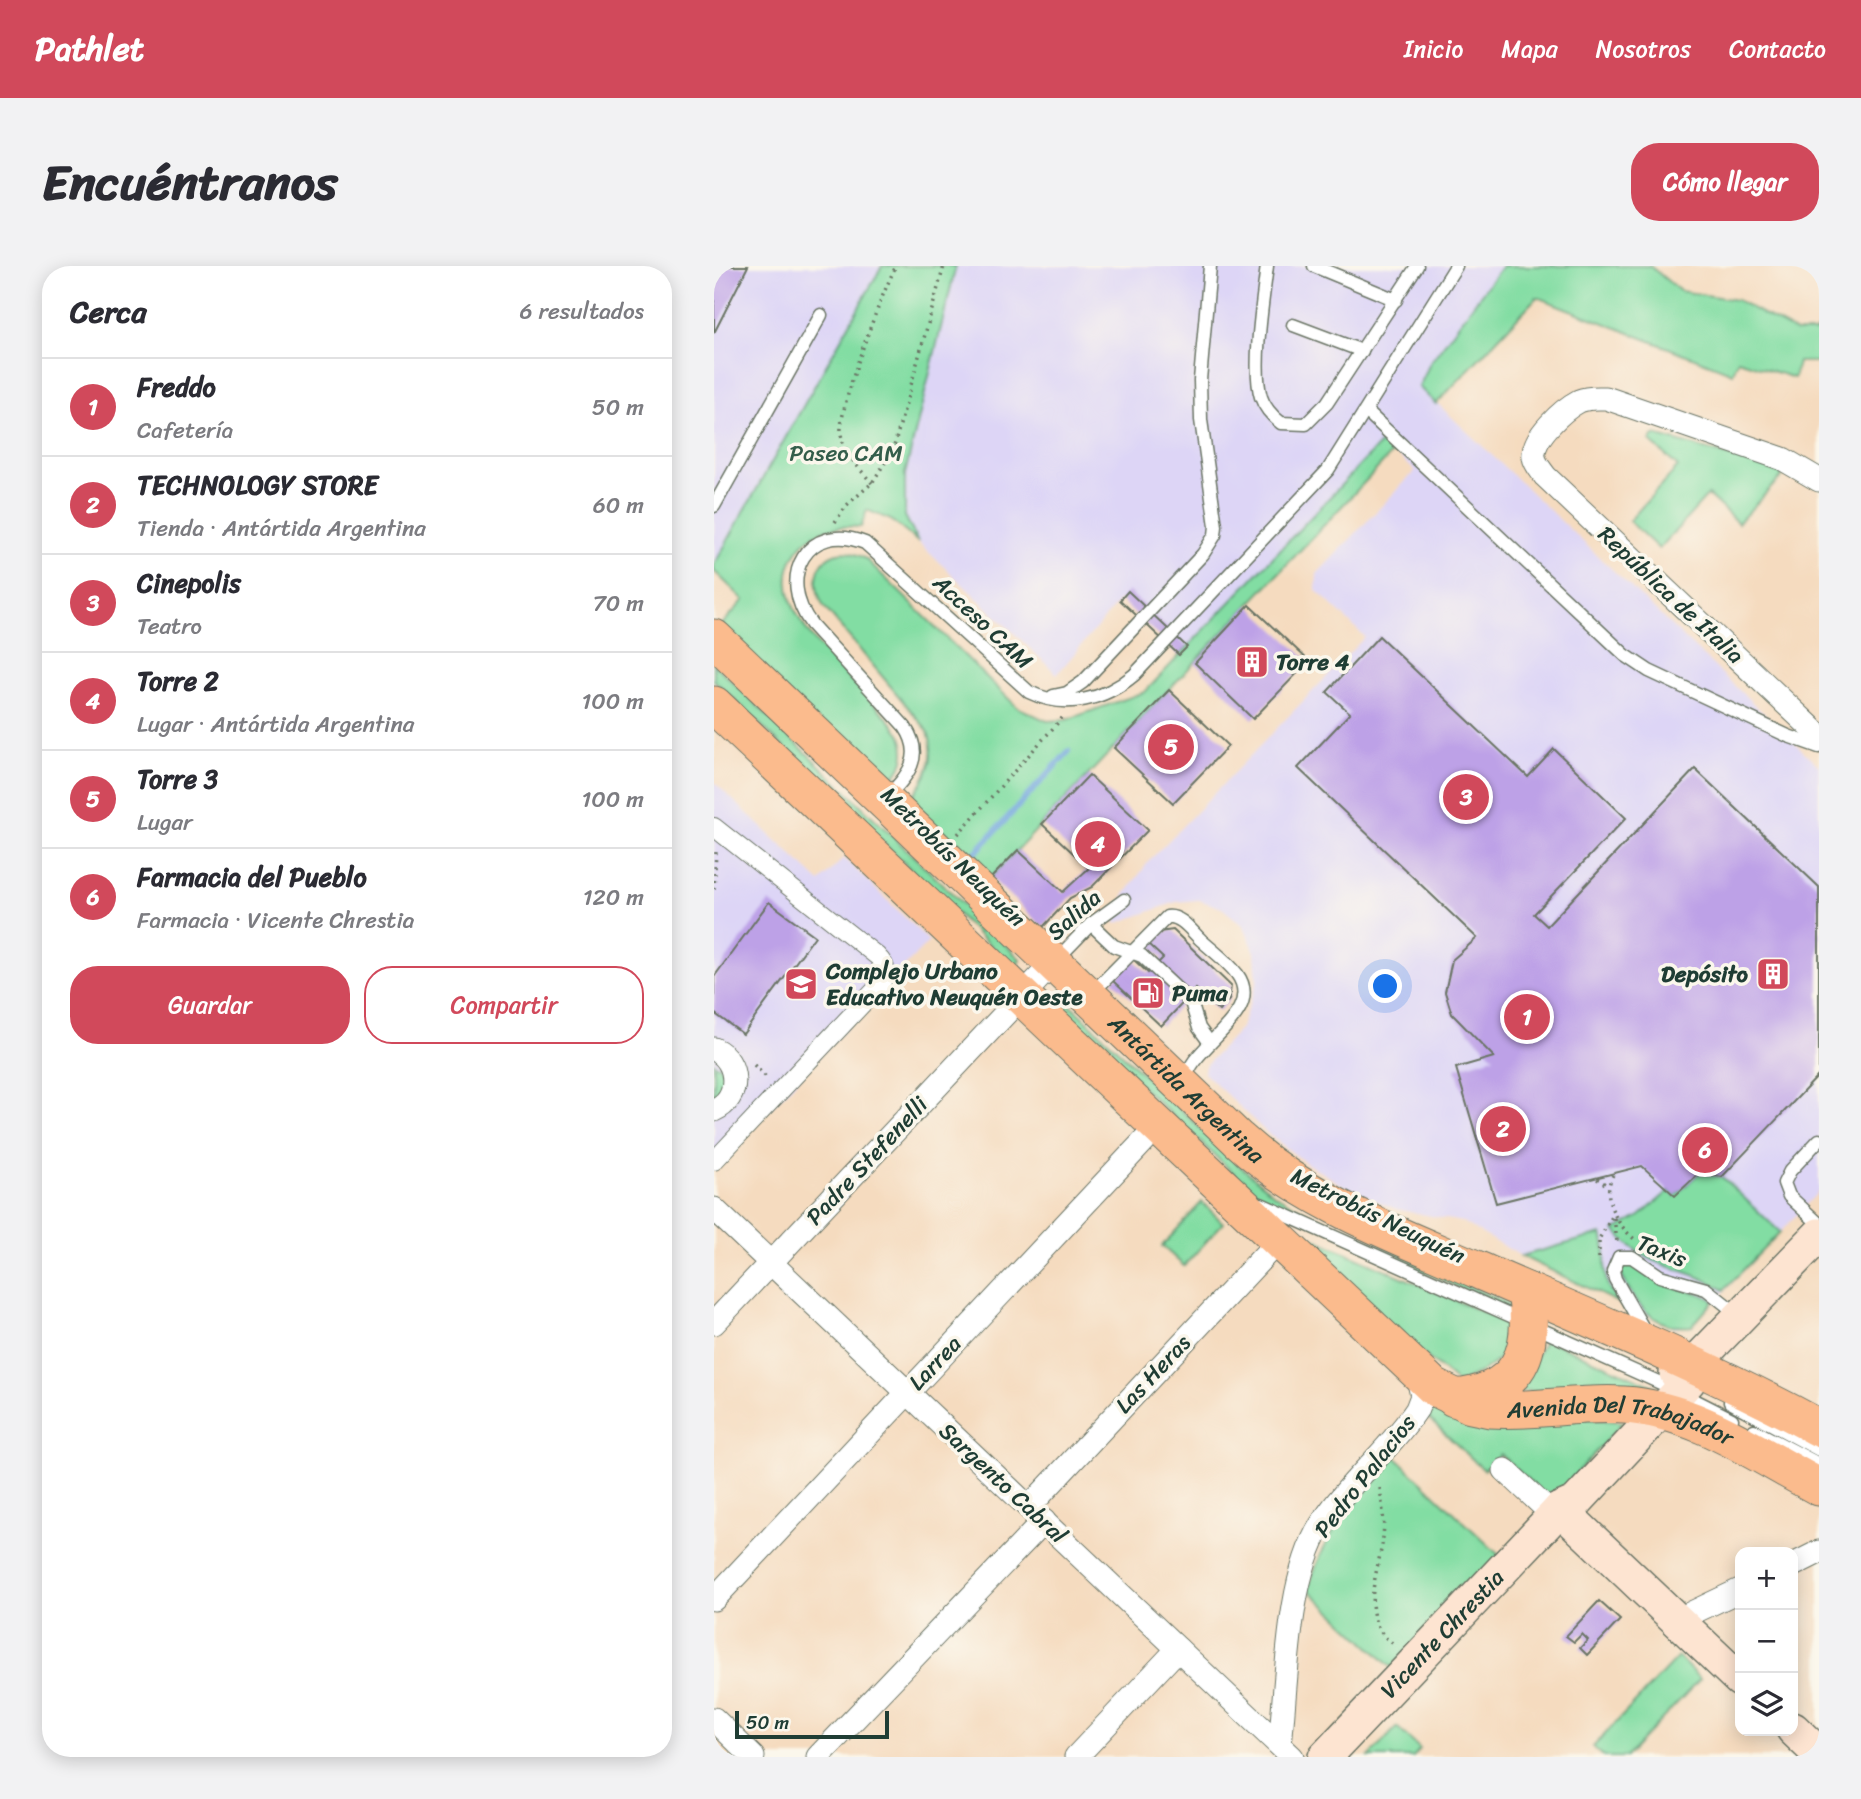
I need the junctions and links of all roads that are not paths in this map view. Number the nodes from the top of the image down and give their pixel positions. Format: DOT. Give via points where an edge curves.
graph roads {
  1 [pos="1210,266"];
  2 [pos="1267,266"];
  3 [pos="1314,266"];
  4 [pos="1417,266"];
  5 [pos="1456,266"];
  6 [pos="1396,300"];
  7 [pos="821,315"];
  8 [pos="1293,325"];
  9 [pos="1362,351"];
  10 [pos="1366,411"];
  11 [pos="1819,480"];
  12 [pos="714,506"];
  13 [pos="714,638"];
  14 [pos="714,687"];
  15 [pos="1039,697"];
  16 [pos="714,705"];
  17 [pos="1819,735"];
  18 [pos="1819,747"];
  19 [pos="883,800"];
  20 [pos="714,827"];
  21 [pos="1124,900"];
  22 [pos="1091,924"];
  23 [pos="1131,951"];
  24 [pos="1039,978"];
  25 [pos="1088,996"];
  26 [pos="1210,1043"];
  27 [pos="716,1049"];
  28 [pos="1170,1084"];
  29 [pos="714,1111"];
  30 [pos="1157,1127"];
  31 [pos="1819,1140"];
  32 [pos="1234,1154"];
  33 [pos="714,1161"];
  34 [pos="714,1209"];
  35 [pos="1312,1212"];
  36 [pos="1819,1224"];
  37 [pos="1819,1235"];
  38 [pos="1278,1241"];
  39 [pos="771,1263"];
  40 [pos="1528,1309"];
  41 [pos="1740,1317"];
  42 [pos="714,1324"];
  43 [pos="1417,1373"];
  44 [pos="1669,1379"];
  45 [pos="908,1392"];
  46 [pos="1452,1398"];
  47 [pos="1723,1398"];
  48 [pos="1819,1428"];
  49 [pos="1819,1434"];
  50 [pos="1819,1445"];
  51 [pos="1819,1450"];
  52 [pos="1819,1464"];
  53 [pos="1505,1470"];
  54 [pos="1819,1470"];
  55 [pos="1819,1480"];
  56 [pos="1819,1487"];
  57 [pos="1557,1513"];
  58 [pos="1036,1514"];
  59 [pos="1819,1552"];
  60 [pos="1798,1562"];
  61 [pos="1735,1592"];
  62 [pos="714,1599"];
  63 [pos="1677,1619"];
  64 [pos="1178,1649"];
  65 [pos="1735,1675"];
  66 [pos="714,1719"];
  67 [pos="1798,1734"];
  68 [pos="1286,1751"];
  69 [pos="1819,1754"];
  70 [pos="753,1757"];
  71 [pos="818,1757"];
  72 [pos="1076,1757"];
  73 [pos="1325,1757"];
  1 -- 15 [label="lane" via="1200,380 1215,535 1203,554 1077,688"];
  2 -- 9 [label="lane" via="1259,332 1260,395 1281,424 1306,424 1316,415"];
  3 -- 6 [label="lane"];
  4 -- 6 [label="lane"];
  5 -- 10 [label="lane, Acceso CAM"];
  6 -- 9 [label="lane"];
  7 -- 12 [label="lane"];
  8 -- 9 [label="lane"];
  10 -- 15 [label="lane, Acceso CAM" via="1314,487 1134,675 1105,695 1088,700"];
  10 -- 18 [label="lane" via="1625,654 1649,671"];
  11 -- 17 [label="street, República de Italia" via="1783,458 1606,398 1586,398 1568,408 1534,449 1545,476"];
  13 -- 19 [label="main road, Antártida Argentina"];
  14 -- 24 [label="lane, Metrobús Neuquén"];
  15 -- 19 [label="lane, Acceso CAM" via="1013,680 865,543 839,537 814,547 802,559 796,577 800,607 905,727 915,749 909,772"];
  16 -- 24 [label="main road, Antártida Argentina"];
  19 -- 24 [label="main road, Antártida Argentina"];
  20 -- 33 [label="street" via="877,956 886,972 880,985"];
  21 -- 22 [label="lane, Salida"];
  22 -- 23 [label="lane" via="1114,946"];
  22 -- 24 [label="lane, Salida"];
  23 -- 25 [label="lane"];
  23 -- 26 [label="lane" via="1191,1002"];
  23 -- 26 [label="lane" via="1172,916 1234,971 1241,985 1239,1007"];
  24 -- 25 [label="main road, Antártida Argentina"];
  24 -- 30 [label="main road, Antártida Argentina"];
  24 -- 39 [label="street, Padre Stefenelli"];
  24 -- 40 [label="lane, Metrobús Neuquén" via="1253,1199"];
  25 -- 28 [label="main road, Antártida Argentina"];
  26 -- 28 [label="lane"];
  27 -- 29 [label="street" via="733,1069 735,1080 728,1101"];
  28 -- 32 [label="lane"];
  28 -- 40 [label="main road, Antártida Argentina" via="1256,1156 1320,1200"];
  30 -- 38 [label="main road, Antártida Argentina"];
  30 -- 45 [label="street, Larrea"];
  31 -- 36 [label="lane" via="1784,1182 1789,1196"];
  34 -- 39 [label="street, Sargento Cabral"];
  35 -- 40 [label="lane, Metrobús Neuquén"];
  37 -- 41 [label="main road, Vicente Chrestia"];
  38 -- 43 [label="main road, Antártida Argentina"];
  38 -- 58 [label="street, Las Heras"];
  39 -- 42 [label="street, Padre Stefenelli"];
  39 -- 45 [label="street, Sargento Cabral"];
  40 -- 44 [label="main road, Avenida Del Trabajador"];
  40 -- 46 [label="main road" via="1526,1352 1512,1375 1479,1394"];
  41 -- 44 [label="main road, Vicente Chrestia"];
  41 -- 44 [label="lane, Taxis" via="1706,1289 1660,1276 1632,1257 1619,1257 1615,1279"];
  43 -- 46 [label="main road, Avenida Del Trabajador"];
  43 -- 68 [label="street, Pedro Palacios" via="1422,1395 1418,1409 1331,1511 1308,1554 1296,1601"];
  44 -- 46 [label="main road, Avenida Del Trabajador" via="1605,1405 1511,1410"];
  44 -- 48 [label="main road, Avenida Del Trabajador"];
  44 -- 52 [label="lane"];
  44 -- 56 [label="main road, Avenida Del Trabajador" via="1695,1421"];
  44 -- 57 [label="main road, Vicente Chrestia" via="1565,1492"];
  45 -- 58 [label="street, Sargento Cabral"];
  45 -- 62 [label="street, Larrea"];
  47 -- 51 [label="lane"];
  49 -- 50 [label="street" via="1708,1376 1703,1378 1704,1383"];
  53 -- 57 [label="street"];
  54 -- 55 [label="street" via="1694,1404 1689,1406 1690,1412"];
  57 -- 63 [label="main road"];
  57 -- 73 [label="main road, Vicente Chrestia"];
  58 -- 64 [label="street, Sargento Cabral"];
  58 -- 71 [label="street, Las Heras"];
  59 -- 60 [label="street"];
  61 -- 63 [label="street"];
  63 -- 65 [label="main road"];
  64 -- 68 [label="street, Sargento Cabral"];
  64 -- 72 [label="street"];
  66 -- 70 [label="street"];
  67 -- 69 [label="main road"];
}
